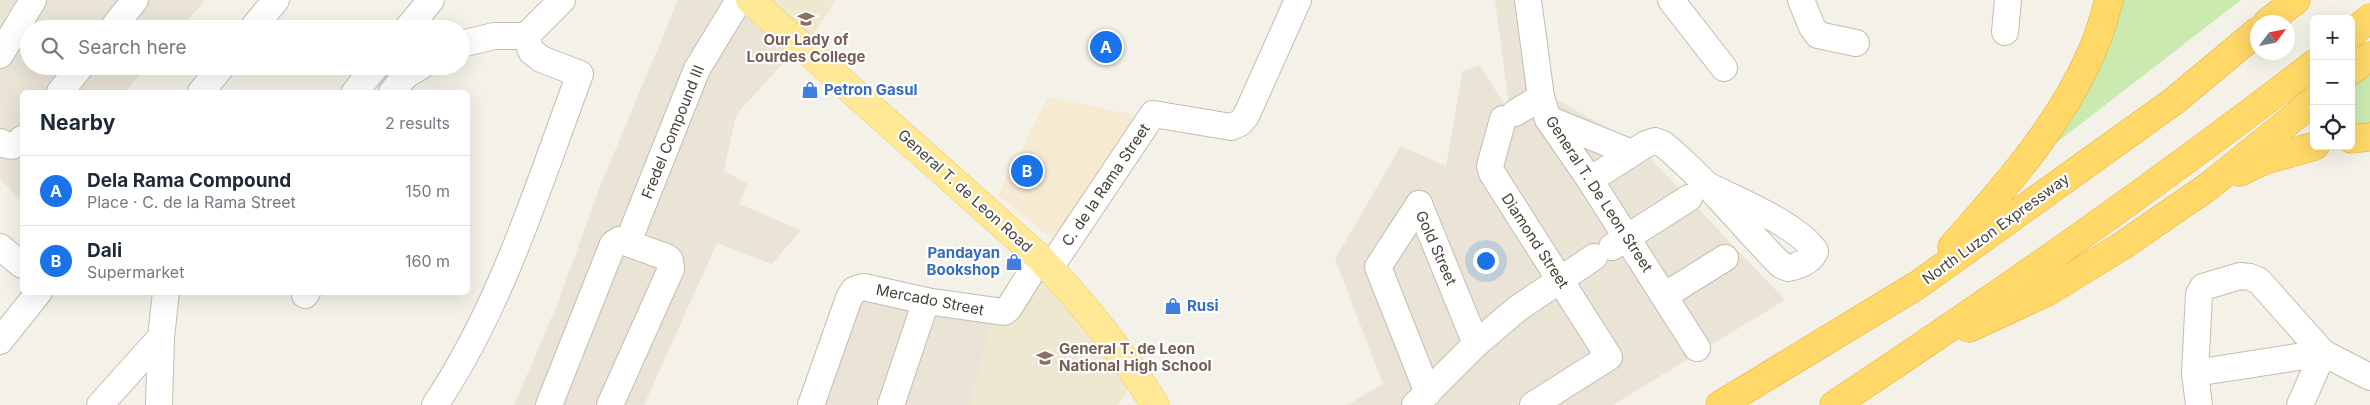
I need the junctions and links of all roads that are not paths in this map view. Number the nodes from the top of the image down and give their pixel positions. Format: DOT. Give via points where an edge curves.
graph roads {
  1 [pos="33,0"];
  2 [pos="135,0"];
  3 [pos="276,0"];
  4 [pos="431,0"];
  5 [pos="562,0"];
  6 [pos="738,0"];
  7 [pos="750,0"];
  8 [pos="1298,0"];
  9 [pos="1528,0"];
  10 [pos="1671,0"];
  11 [pos="1801,0"];
  12 [pos="2008,0"];
  13 [pos="2110,0"];
  14 [pos="2287,0"];
  15 [pos="2296,0"];
  16 [pos="2273,15"];
  17 [pos="2276,15"];
  18 [pos="2370,18"];
  19 [pos="21,20"];
  20 [pos="119,20"];
  21 [pos="259,20"];
  22 [pos="414,20"];
  23 [pos="20,22"];
  24 [pos="2355,31"];
  25 [pos="2005,32"];
  26 [pos="526,36"];
  27 [pos="2250,38"];
  28 [pos="470,42"];
  29 [pos="1856,44"];
  30 [pos="0,55"];
  31 [pos="2370,56"];
  32 [pos="2310,67"];
  33 [pos="1724,68"];
  34 [pos="2355,68"];
  35 [pos="74,75"];
  36 [pos="215,75"];
  37 [pos="369,75"];
  38 [pos="406,75"];
  39 [pos="62,90"];
  40 [pos="203,90"];
  41 [pos="357,90"];
  42 [pos="394,90"];
  43 [pos="2310,104"];
  44 [pos="1545,108"];
  45 [pos="2370,136"];
  46 [pos="2355,138"];
  47 [pos="20,141"];
  48 [pos="0,142"];
  49 [pos="2310,147"];
  50 [pos="1632,153"];
  51 [pos="1590,180"];
  52 [pos="2209,186"];
  53 [pos="1626,237"];
  54 [pos="628,242"];
  55 [pos="0,247"];
  56 [pos="1725,258"];
  57 [pos="20,263"];
  58 [pos="1045,263"];
  59 [pos="1560,280"];
  60 [pos="1919,284"];
  61 [pos="37,295"];
  62 [pos="166,295"];
  63 [pos="1664,296"];
  64 [pos="926,301"];
  65 [pos="161,337"];
  66 [pos="0,341"];
  67 [pos="1476,344"];
  68 [pos="1697,348"];
  69 [pos="2322,353"];
  70 [pos="1900,361"];
  71 [pos="2195,372"];
  72 [pos="2370,377"];
  73 [pos="1422,399"];
  74 [pos="100,405"];
  75 [pos="159,405"];
  76 [pos="435,405"];
  77 [pos="549,405"];
  78 [pos="610,405"];
  79 [pos="811,405"];
  80 [pos="891,405"];
  81 [pos="1155,405"];
  82 [pos="1533,405"];
  83 [pos="1720,405"];
  84 [pos="1834,405"];
  85 [pos="2199,405"];
  86 [pos="2300,405"];
  1 -- 19 [label="street"];
  2 -- 20 [label="street"];
  3 -- 21 [label="street"];
  4 -- 22 [label="street"];
  5 -- 26 [label="street"];
  6 -- 54 [label="street, Fredel Compound III" via="698,68"];
  7 -- 58 [label="main road, General T. de Leon Road"];
  8 -- 58 [label="street, C. de la Rama Street" via="1240,123 1231,127 1153,114"];
  9 -- 44 [label="street, General T. De Leon Street"];
  10 -- 33 [label="street"];
  11 -- 29 [label="street" via="1818,35"];
  12 -- 25 [label="street"];
  13 -- 60 [label="highway" via="2095,44 2053,122 2002,190"];
  14 -- 16 [label="highway"];
  15 -- 17 [label="highway"];
  18 -- 24 [label="highway"];
  23 -- 30 [label="street"];
  26 -- 28 [label="street" via="494,36"];
  26 -- 76 [label="street" via="531,51 541,59 580,74 488,313 460,369"];
  27 -- 60 [label="highway, North Luzon Expressway" via="2174,100"];
  31 -- 34 [label="highway"];
  32 -- 70 [label="highway" via="2202,150"];
  35 -- 39 [label="street"];
  36 -- 40 [label="street"];
  37 -- 41 [label="street"];
  38 -- 42 [label="street"];
  43 -- 52 [label="highway"];
  44 -- 50 [label="street"];
  44 -- 51 [label="street, General T. De Leon Street"];
  44 -- 59 [label="street, Diamond Street" via="1509,116 1490,166"];
  45 -- 46 [label="highway"];
  47 -- 48 [label="street" via="8,147"];
  49 -- 52 [label="highway" via="2265,160"];
  50 -- 51 [label="street"];
  50 -- 53 [label="street" via="1655,141 1663,144 1699,192"];
  51 -- 53 [label="street, General T. De Leon Street"];
  52 -- 70 [label="highway" via="2049,291"];
  53 -- 59 [label="street"];
  53 -- 63 [label="street, General T. De Leon Street"];
  54 -- 77 [label="street" via="619,240 613,244"];
  54 -- 78 [label="street" via="666,257 670,260 671,269"];
  55 -- 57 [label="street"];
  56 -- 63 [label="street"];
  58 -- 64 [label="street, Mercado Street" via="1004,312"];
  58 -- 81 [label="main road, General T. de Leon Road" via="1121,355"];
  59 -- 67 [label="street" via="1517,309"];
  59 -- 82 [label="street, Diamond Street" via="1609,357"];
  60 -- 83 [label="highway, North Luzon Expressway"];
  61 -- 66 [label="street"];
  62 -- 65 [label="street"];
  63 -- 68 [label="street, General T. De Leon Street"];
  64 -- 79 [label="street, Mercado Street" via="864,287 854,290"];
  64 -- 80 [label="street"];
  65 -- 74 [label="street"];
  65 -- 75 [label="street"];
  67 -- 73 [label="street"];
  67 -- 73 [label="street, Gold Street" via="1419,204 1378,267"];
  69 -- 71 [label="street"];
  69 -- 71 [label="street" via="2266,287 2250,277 2240,276 2215,282 2201,290"];
  69 -- 72 [label="street"];
  69 -- 86 [label="street"];
  70 -- 84 [label="highway"];
  71 -- 85 [label="street"];
}
